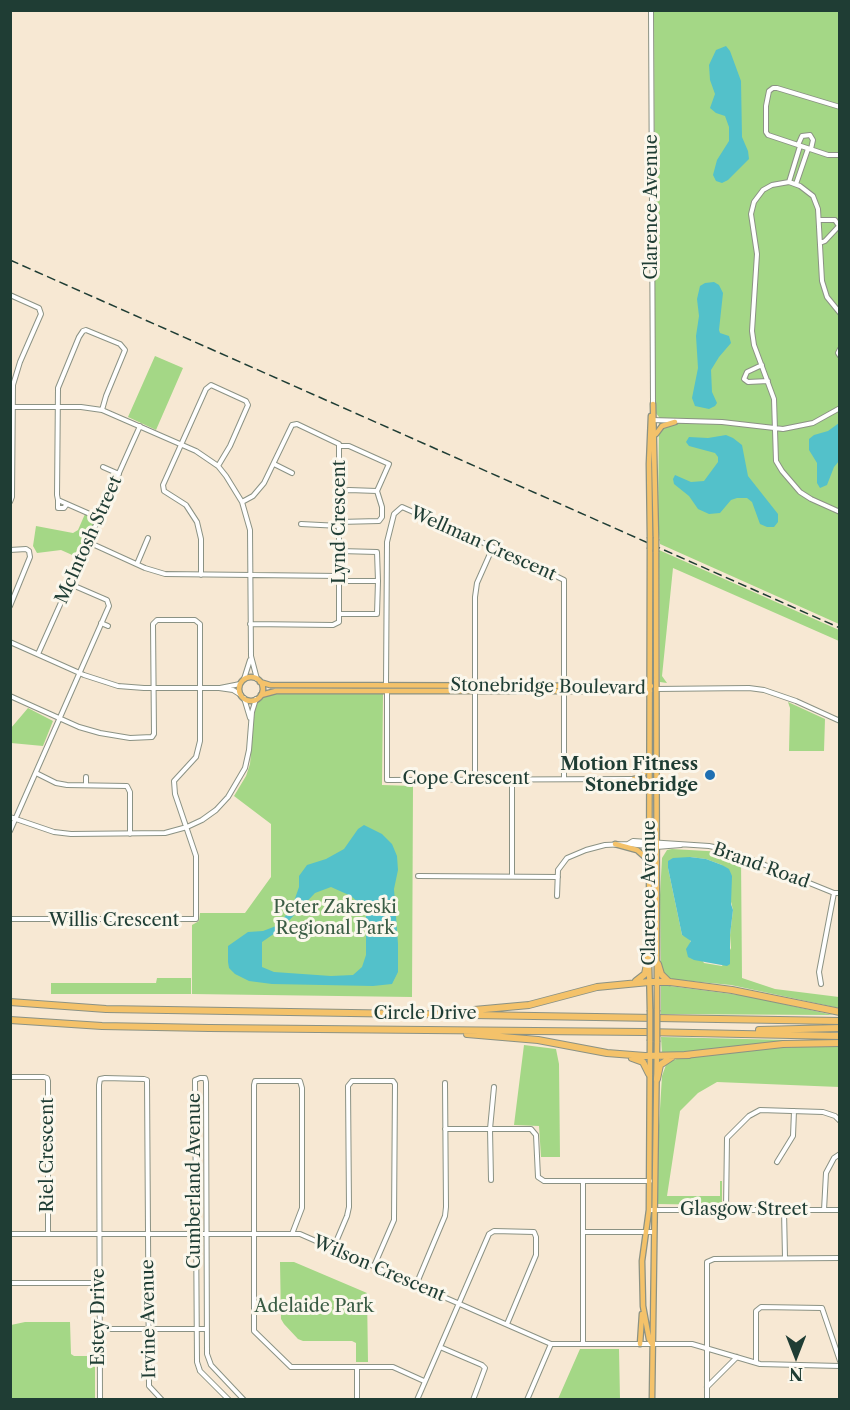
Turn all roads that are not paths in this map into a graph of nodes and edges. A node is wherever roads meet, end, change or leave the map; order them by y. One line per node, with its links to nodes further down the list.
1 (651, 10): 16 (street, Clarence Avenue)
2 (840, 107): 3 (street)
3 (799, 146): 4 (street); 4 (street); 6 (street)
4 (809, 149): 5 (street); 7 (street)
5 (840, 155)
6 (789, 182): 7 (street); 14 (street)
7 (796, 184): 8 (street)
8 (819, 219): 9 (street); 9 (street)
9 (820, 243): 11 (street)
10 (10, 295): 17 (street)
11 (840, 313)
12 (840, 349): 13 (street)
13 (840, 356)
14 (762, 365): 15 (street); 15 (street)
15 (768, 381): 24 (street)
16 (653, 404): 21 (main road, Clarence Avenue)
17 (11, 407): 18 (street); 35 (street)
18 (57, 407): 20 (street); 20 (street); 38 (street)
19 (840, 408): 24 (street)
20 (102, 410): 23 (street)
21 (652, 422): 22 (street); 25 (main road, Clarence Avenue); 42 (main road, Clarence Avenue)
22 (678, 422): 24 (street); 25 (main road)
23 (140, 426): 26 (street); 31 (street, McIntosh Street)
24 (775, 429): 37 (street)
25 (654, 436): 42 (main road, Clarence Avenue)
26 (181, 445): 29 (street); 29 (street); 48 (street)
27 (340, 446): 28 (street, Lynd Crescent); 33 (street); 34 (street, Lynd Crescent)
28 (274, 464): 32 (street); 36 (street, Lynd Crescent)
29 (218, 466): 36 (street)
30 (103, 467): 31 (street)
31 (119, 474): 38 (street, McIntosh Street)
32 (291, 474)
33 (377, 491): 34 (street); 40 (street)
34 (340, 492): 40 (street, Lynd Crescent)
35 (10, 502)
36 (242, 502): 49 (street)
37 (840, 512)
38 (99, 518): 43 (street, McIntosh Street)
39 (301, 524): 40 (street)
40 (339, 524): 46 (street, Lynd Crescent)
41 (148, 538): 47 (street)
42 (653, 538): 71 (main road, Clarence Avenue, bridge); 72 (main road, Clarence Avenue, bridge)
43 (88, 542): 47 (street); 52 (street, McIntosh Street)
44 (493, 547): 65 (street, Wellman Crescent); 69 (street); 70 (street, Wellman Crescent)
45 (10, 550): 53 (street)
46 (340, 551): 50 (street, Lynd Crescent); 51 (street)
47 (137, 564): 48 (street)
48 (201, 575): 49 (street)
49 (250, 576): 50 (street); 56 (street)
50 (340, 578): 51 (street); 54 (street, Lynd Crescent)
51 (378, 580): 54 (street)
52 (70, 584): 55 (street); 59 (street, McIntosh Street)
53 (10, 606)
54 (340, 614): 56 (street)
55 (101, 623): 57 (street); 61 (street)
56 (250, 624): 60 (street)
57 (108, 626)
58 (10, 642): 59 (street)
59 (38, 654): 61 (street)
60 (251, 656): 62 (street); 63 (street)
61 (80, 673): 66 (street); 77 (street)
62 (244, 679): 63 (main road); 64 (main road)
63 (259, 680): 65 (main road, Stonebridge Boulevard); 76 (main road)
64 (240, 684): 68 (street); 75 (main road)
65 (386, 685): 69 (main road, Stonebridge Boulevard)
66 (154, 688): 67 (street); 67 (street); 77 (street)
67 (201, 688): 68 (street); 90 (street)
68 (219, 688): 75 (street)
69 (475, 688): 70 (main road, Stonebridge Boulevard); 73 (main road, Stonebridge Boulevard); 83 (street)
70 (564, 688): 71 (main road, Stonebridge Boulevard); 85 (street)
71 (650, 688): 72 (main road, Stonebridge Boulevard); 80 (main road, Clarence Avenue)
72 (656, 689): 78 (street); 94 (main road, Clarence Avenue)
73 (387, 692): 76 (main road, Stonebridge Boulevard); 83 (street, Cope Crescent)
74 (10, 696): 77 (street)
75 (242, 696): 76 (main road); 79 (street)
76 (259, 697): 79 (street)
77 (59, 718): 81 (street)
78 (840, 721)
79 (250, 722): 90 (street)
80 (650, 762): 86 (main road); 88 (main road, Clarence Avenue)
81 (35, 773): 87 (street); 89 (street)
82 (86, 777): 87 (street)
83 (475, 779): 84 (street, Cope Crescent)
84 (512, 779): 85 (street, Cope Crescent); 97 (street)
85 (564, 779): 86 (street, Cope Crescent)
86 (634, 779): 88 (main road)
87 (86, 785): 92 (street)
88 (650, 795): 94 (main road, Clarence Avenue)
89 (13, 818): 91 (street); 92 (street)
90 (186, 827): 92 (street); 102 (street, Willis Crescent)
91 (10, 831)
92 (130, 834)
93 (615, 844): 94 (street, Brand Road); 95 (main road); 98 (street, Brand Road)
94 (653, 845): 95 (main road, Clarence Avenue); 99 (street, Brand Road); 104 (main road, Clarence Avenue)
95 (650, 870): 103 (main road, Clarence Avenue)
96 (418, 876): 97 (street)
97 (512, 876): 98 (street)
98 (558, 877): 101 (street)
99 (834, 893): 100 (street, Brand Road); 109 (street)
100 (840, 893)
101 (557, 896)
102 (10, 919)
103 (649, 954): 105 (main road, Clarence Avenue); 108 (highway)
104 (658, 964): 106 (main road, Clarence Avenue); 107 (highway)
105 (649, 982): 106 (highway); 108 (highway); 122 (main road, Clarence Avenue, bridge)
106 (657, 982): 107 (highway); 122 (main road, Clarence Avenue, bridge)
107 (670, 982): 111 (highway)
108 (632, 983): 112 (highway)
109 (821, 984)
110 (10, 1000): 112 (highway, Circle Drive)
111 (840, 1012)
112 (402, 1014): 114 (highway, Circle Drive)
113 (10, 1021): 116 (highway, Circle Drive)
114 (840, 1021)
115 (840, 1028): 117 (highway)
116 (449, 1030): 117 (highway, Circle Drive); 120 (highway)
117 (726, 1033): 118 (highway, Circle Drive)
118 (840, 1036)
119 (840, 1043): 121 (highway)
120 (620, 1054): 122 (highway); 123 (highway)
121 (689, 1055): 122 (highway); 125 (highway)
122 (653, 1056): 123 (main road, Clarence Avenue); 125 (main road, Clarence Avenue)
123 (649, 1074): 136 (main road, Clarence Avenue)
124 (10, 1077): 146 (street, Riel Crescent)
125 (657, 1079): 136 (main road, Clarence Avenue)
126 (446, 1083): 131 (street)
127 (494, 1087): 130 (street)
128 (794, 1111): 129 (street); 133 (street); 138 (street)
129 (840, 1121)
130 (490, 1129): 131 (street); 134 (street); 135 (street)
131 (445, 1130): 159 (street)
132 (840, 1154): 140 (street)
133 (777, 1162)
134 (491, 1180)
135 (583, 1181): 136 (street); 142 (street)
136 (651, 1181): 137 (main road, Clarence Avenue)
137 (652, 1210): 138 (street, Glasgow Street); 143 (main road, Clarence Avenue); 144 (main road, Clarence Avenue)
138 (726, 1210): 139 (street, Glasgow Street)
139 (784, 1210): 140 (street, Glasgow Street); 154 (street)
140 (824, 1210): 141 (street, Glasgow Street)
141 (840, 1210)
142 (583, 1232): 143 (street); 168 (street)
143 (646, 1232): 144 (street); 161 (main road, Clarence Avenue)
144 (653, 1232): 170 (main road, Clarence Avenue)
145 (10, 1234): 146 (street, Wilson Crescent)
146 (48, 1234): 147 (street, Wilson Crescent)
147 (99, 1234): 148 (street, Wilson Crescent); 148 (street, Estey Drive); 158 (street, Estey Drive)
148 (149, 1234): 149 (street, Wilson Crescent); 164 (street, Irvine Avenue)
149 (195, 1234): 150 (street, Wilson Crescent); 150 (street, Cumberland Avenue); 165 (street, Cumberland Avenue)
150 (207, 1234): 151 (street, Wilson Crescent); 166 (street, Cumberland Avenue)
151 (254, 1234): 152 (street, Wilson Crescent); 152 (street); 177 (street)
152 (292, 1234): 153 (street, Wilson Crescent)
153 (333, 1248): 156 (street, Wilson Crescent); 156 (street)
154 (785, 1258): 155 (street); 172 (street)
155 (840, 1258)
156 (374, 1266): 159 (street, Wilson Crescent)
157 (10, 1283): 158 (street)
158 (99, 1283): 163 (street, Estey Drive)
159 (416, 1285): 160 (street, Wilson Crescent)
160 (458, 1303): 162 (street, Wilson Crescent); 162 (street); 171 (street)
161 (643, 1306): 169 (main road); 170 (main road, Clarence Avenue)
162 (507, 1324): 167 (street, Wilson Crescent)
163 (100, 1329): 164 (street); 180 (street, Estey Drive)
164 (149, 1329): 165 (street); 181 (street, Irvine Avenue)
165 (195, 1329): 166 (street); 182 (street, Cumberland Avenue)
166 (207, 1329): 183 (street, Cumberland Avenue)
167 (551, 1344): 168 (street, Wilson Crescent); 187 (street)
168 (583, 1344): 169 (street, Wilson Crescent)
169 (640, 1344): 170 (street, Wilson Crescent)
170 (652, 1344): 172 (street, Wilson Crescent); 188 (main road, Clarence Avenue)
171 (440, 1347): 178 (street); 186 (street)
172 (706, 1347): 173 (street, Wilson Crescent); 179 (street)
173 (737, 1357): 175 (street, Wilson Crescent); 179 (street)
174 (840, 1361): 175 (street)
175 (756, 1363): 176 (street, Wilson Crescent)
176 (840, 1366)
177 (357, 1367): 178 (street); 184 (street)
178 (424, 1381): 185 (street)
179 (707, 1388): 189 (street)
180 (99, 1400)
181 (162, 1400)
182 (229, 1400)
183 (244, 1400)
184 (357, 1400)
185 (417, 1400)
186 (473, 1400)
187 (527, 1400)
188 (652, 1400)
189 (707, 1400)

